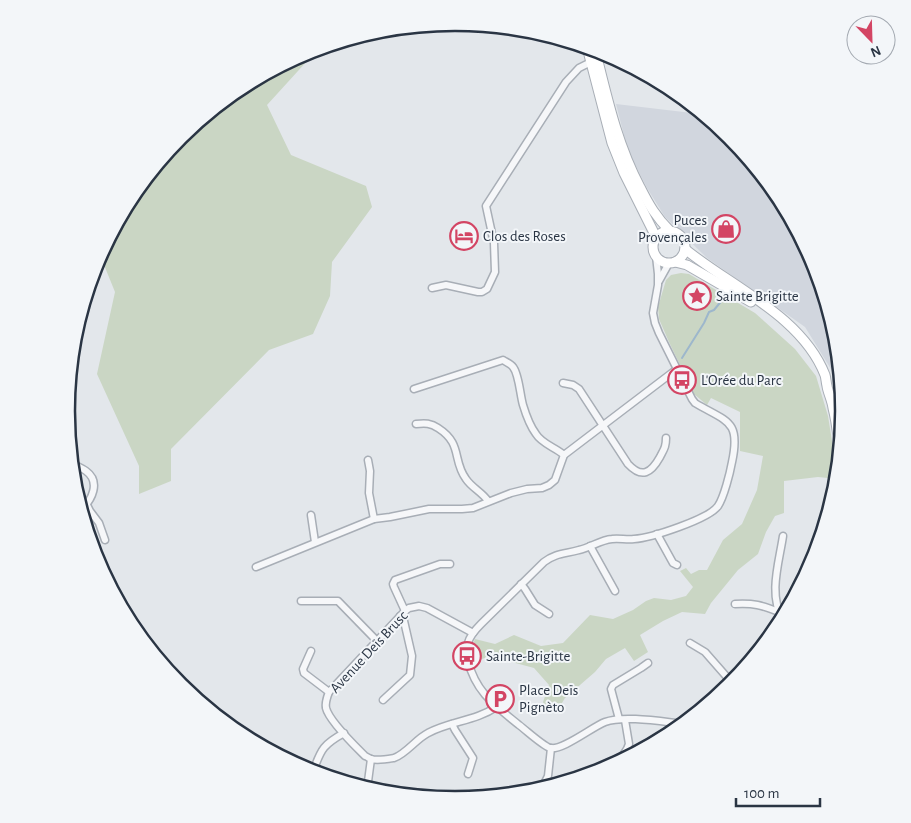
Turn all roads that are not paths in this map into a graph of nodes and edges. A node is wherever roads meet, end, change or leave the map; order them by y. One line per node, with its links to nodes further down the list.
1 (589, 55): 3 (main road)
2 (597, 58): 4 (main road)
3 (591, 62): 5 (main road); 10 (street)
4 (670, 231): 5 (main road); 6 (main road)
5 (656, 237): 7 (main road)
6 (685, 249): 8 (main road); 13 (main road)
7 (656, 256): 8 (main road); 9 (street)
8 (672, 262): 9 (street); 13 (main road)
9 (658, 285): 11 (street)
10 (432, 288)
11 (677, 369): 17 (street); 26 (street)
12 (564, 383): 17 (street)
13 (827, 386): 15 (main road)
14 (414, 389): 19 (street)
15 (836, 423)
16 (416, 424): 22 (street)
17 (602, 425): 18 (street); 19 (street)
18 (666, 438)
19 (564, 455): 22 (street)
20 (368, 460): 25 (street)
21 (80, 467): 23 (street)
22 (488, 501): 25 (street)
23 (87, 505): 28 (street)
24 (312, 515): 29 (street)
25 (374, 519): 29 (street)
26 (657, 534): 30 (street); 32 (street)
27 (783, 536): 38 (street)
28 (105, 540)
29 (315, 542): 33 (street)
30 (590, 546): 34 (street); 35 (street)
31 (450, 564): 39 (street)
32 (677, 565)
33 (256, 567)
34 (521, 584): 40 (street); 41 (street)
35 (615, 591)
36 (301, 601): 42 (street)
37 (734, 604): 38 (street)
38 (779, 612)
39 (403, 614): 41 (street, Avenue Deïs Brusc); 42 (street, Avenue Deïs Brusc); 48 (street)
40 (549, 614)
41 (473, 633): 49 (street)
42 (376, 640): 47 (street, Avenue Deïs Brusc)
43 (690, 643): 46 (street)
44 (311, 651): 47 (street)
45 (648, 663): 50 (street)
46 (727, 677)
47 (329, 692): 53 (street, Avenue Deïs Brusc)
48 (383, 700)
49 (496, 707): 52 (street); 54 (street)
50 (622, 720): 51 (street); 54 (street); 55 (street)
51 (673, 723)
52 (452, 724): 56 (street); 58 (street)
53 (344, 733): 56 (street, Avenue Deïs Brusc); 57 (street)
54 (551, 748): 60 (street)
55 (625, 753)
56 (371, 760): 59 (street)
57 (315, 765)
58 (468, 774)
59 (368, 781)
60 (546, 781)

